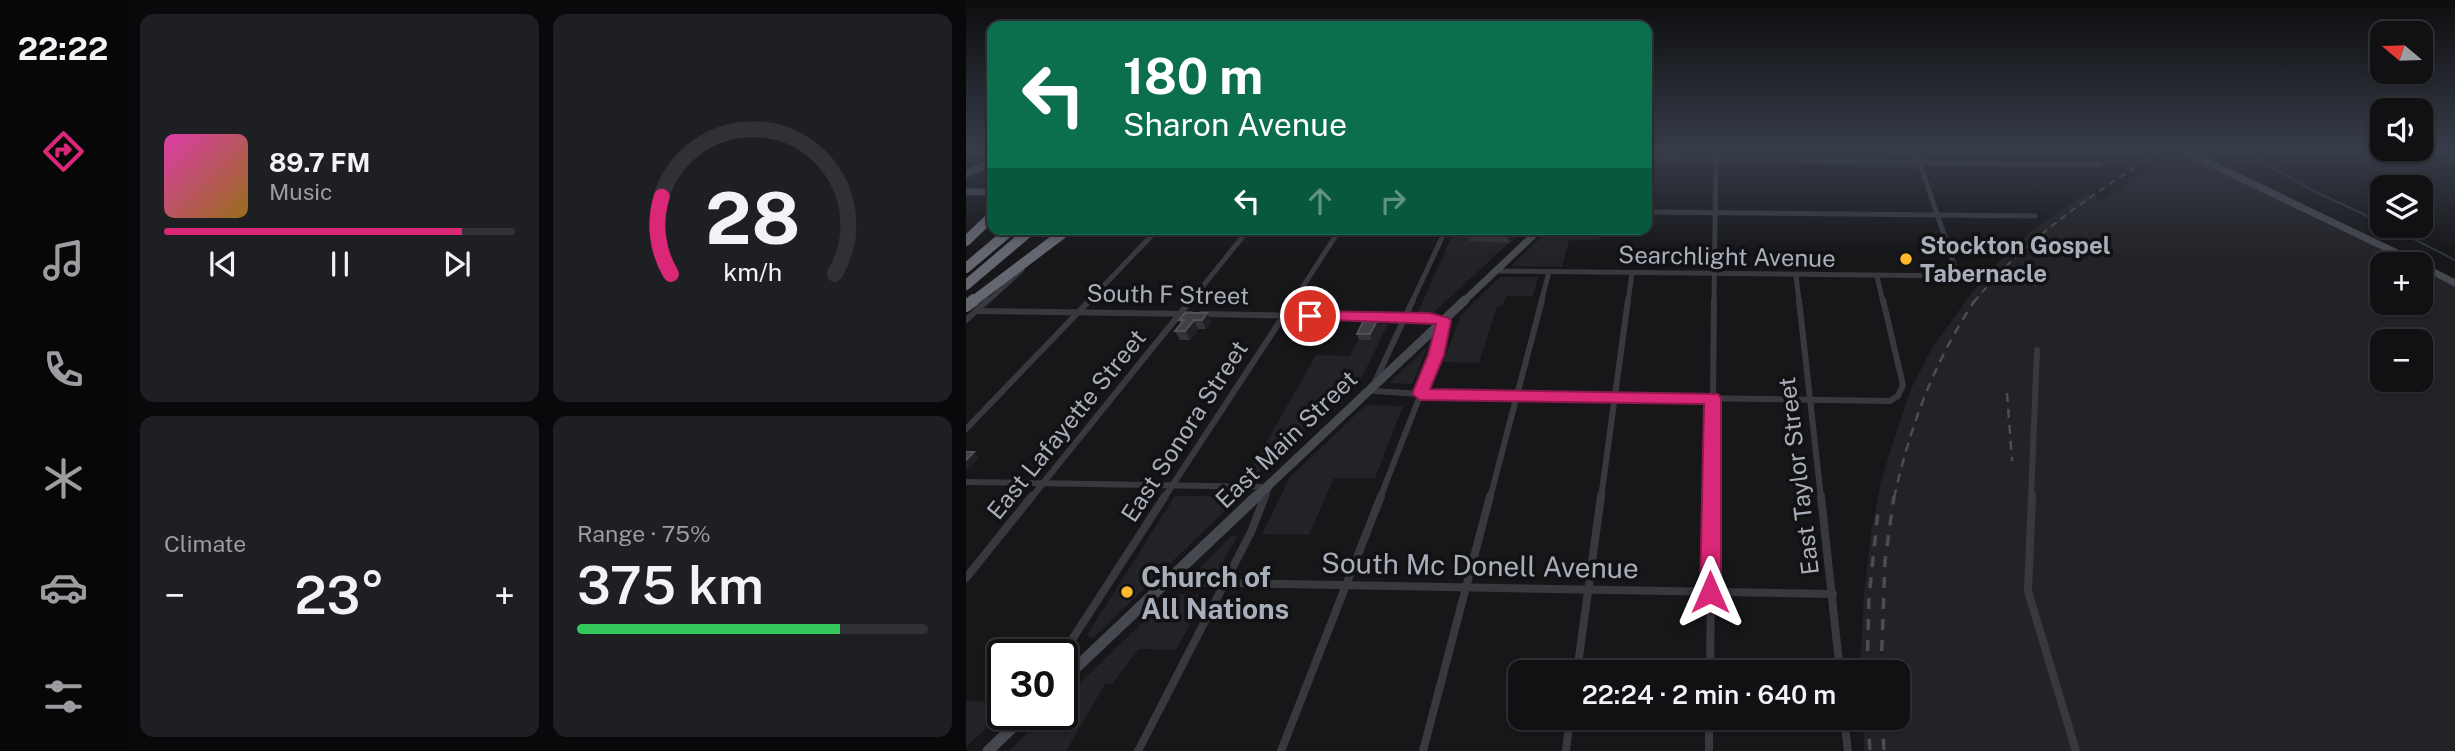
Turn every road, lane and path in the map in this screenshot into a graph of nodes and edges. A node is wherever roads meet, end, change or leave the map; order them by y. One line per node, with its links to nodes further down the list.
1 (1716, 184): 7 (street)
2 (1927, 184): 8 (street)
3 (2253, 184): 20 (main road)
4 (966, 192): 5 (main road)
5 (987, 192)
6 (1652, 212): 7 (street)
7 (1715, 212): 8 (street); 26 (street)
8 (1938, 216): 9 (street); 28 (street, Searchlight Avenue)
9 (2035, 216)
10 (987, 221): 19 (highway)
11 (1005, 235): 21 (highway)
12 (1025, 235): 30 (highway)
13 (1059, 235): 31 (highway)
14 (1152, 235): 32 (street)
15 (1244, 235): 33 (street, East Lafayette Street)
16 (1336, 235): 34 (street, East Sonora Street)
17 (1443, 235): 35 (street)
18 (1534, 235): 22 (main road, East Main Street)
19 (966, 239)
20 (2395, 252)
21 (966, 268)
22 (1496, 271): 23 (street, Searchlight Avenue); 37 (main road, East Main Street)
23 (1549, 272): 25 (street, Searchlight Avenue); 41 (street)
24 (2433, 272): 29 (main road)
25 (1632, 273): 26 (street, Searchlight Avenue); 42 (street)
26 (1713, 274): 27 (street, Searchlight Avenue); 43 (street)
27 (1796, 275): 28 (street, Searchlight Avenue); 44 (street, East Taylor Street)
28 (1877, 276): 44 (street)
29 (2455, 283)
30 (966, 285)
31 (971, 309): 32 (street, South F Street); 36 (street)
32 (1078, 312): 33 (street, South F Street); 45 (street)
33 (1181, 314): 34 (street, South F Street); 47 (street, East Lafayette Street)
34 (1284, 315): 35 (street, South F Street); 48 (street, East Sonora Street)
35 (1405, 317): 37 (street, South F Street); 39 (street)
36 (966, 320)
37 (1444, 321): 39 (main road, East Main Street); 40 (street)
38 (2037, 350): 74 (street)
39 (1371, 388): 40 (street); 49 (main road, East Main Street)
40 (1420, 394): 41 (street); 53 (street)
41 (1517, 396): 42 (street); 54 (street)
42 (1615, 397): 43 (street); 55 (street)
43 (1712, 398): 44 (street); 56 (street)
44 (1810, 400): 57 (street, East Taylor Street)
45 (966, 429)
46 (966, 482): 47 (street)
47 (1044, 483): 48 (street); 50 (street, East Lafayette Street)
48 (1172, 485): 49 (street); 58 (street, East Sonora Street)
49 (1269, 487): 51 (main road, East Main Street); 52 (street)
50 (966, 579)
51 (1167, 582): 52 (street, South Mc Donell Avenue); 62 (main road, East Main Street)
52 (1225, 583): 53 (street, South Mc Donell Avenue); 68 (street)
53 (1346, 586): 54 (street, South Mc Donell Avenue); 69 (street)
54 (1467, 588): 55 (street, South Mc Donell Avenue); 70 (street)
55 (1588, 590): 56 (street, South Mc Donell Avenue); 59 (street)
56 (1710, 592): 57 (street, South Mc Donell Avenue); 60 (street)
57 (1833, 594): 61 (street, East Taylor Street)
58 (1072, 639)
59 (1579, 660)
60 (1710, 660)
61 (1838, 660)
62 (1078, 666)
63 (1010, 730): 67 (main road)
64 (1569, 730): 71 (street)
65 (1709, 730): 72 (street)
66 (1845, 730): 73 (street)
67 (988, 751)
68 (1138, 751)
69 (1281, 751)
70 (1423, 751)
71 (1566, 751)
72 (1709, 751)
73 (1848, 751)
74 (2076, 751)

